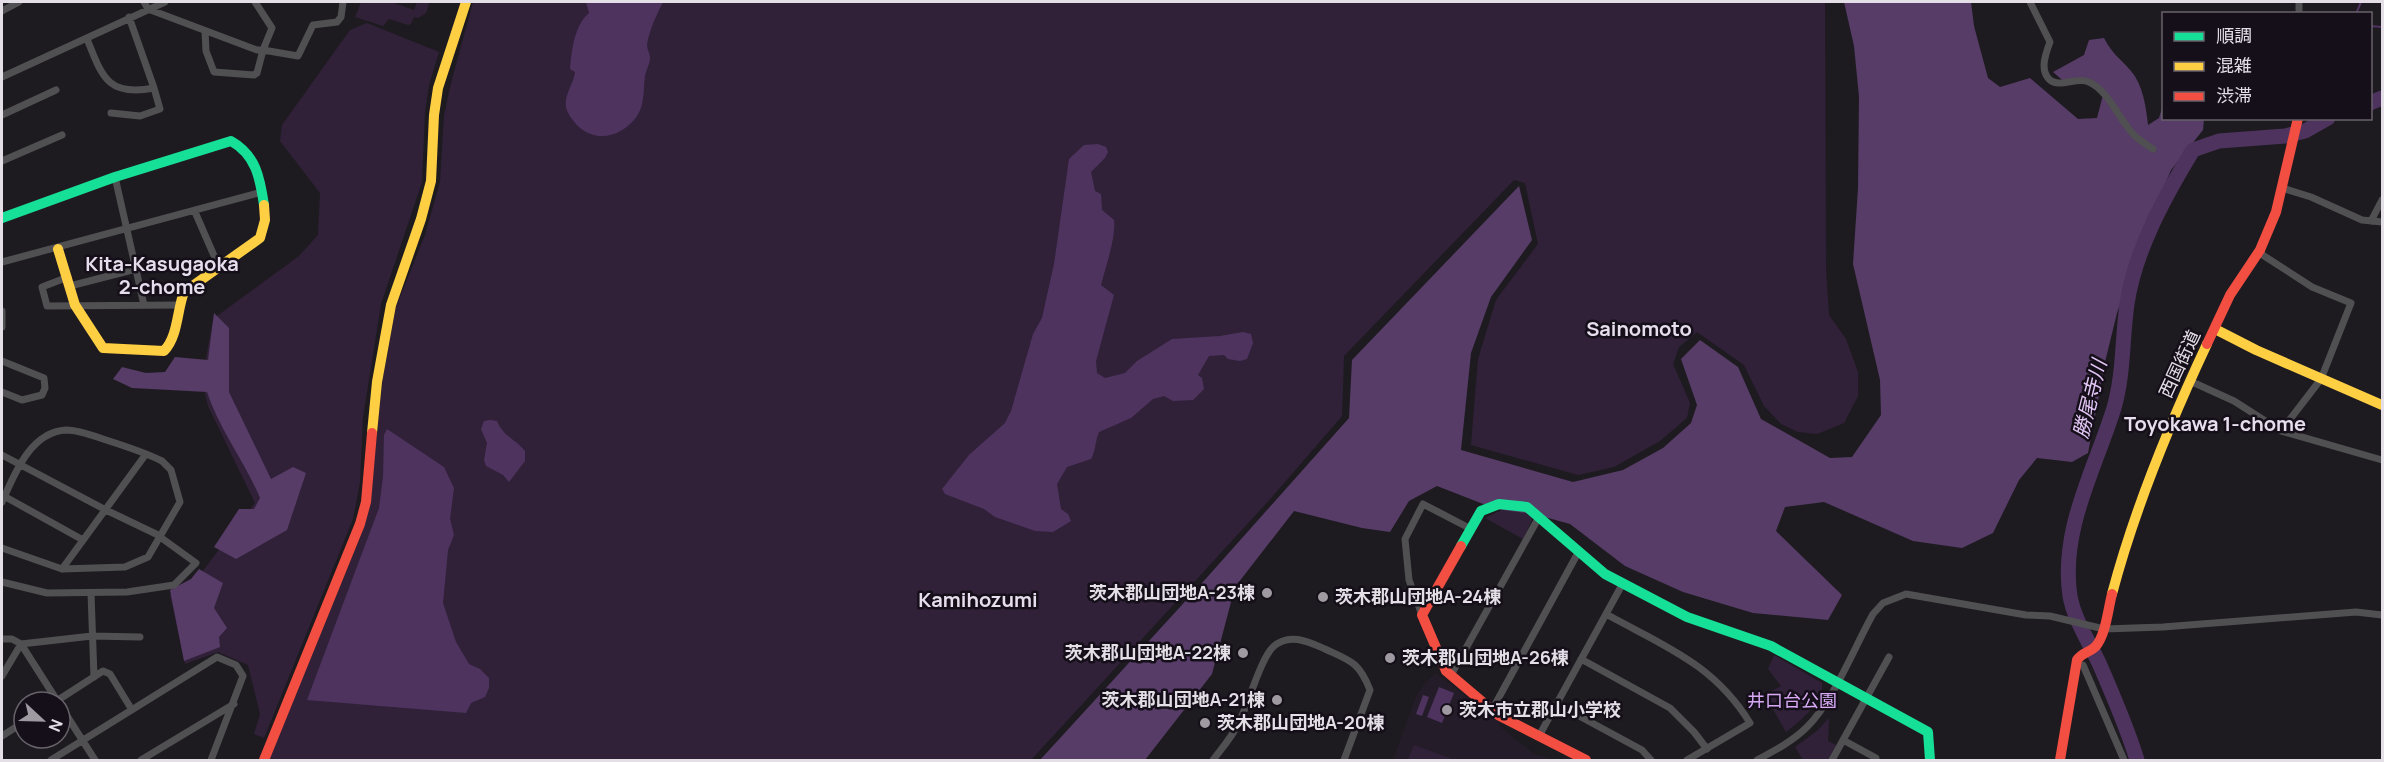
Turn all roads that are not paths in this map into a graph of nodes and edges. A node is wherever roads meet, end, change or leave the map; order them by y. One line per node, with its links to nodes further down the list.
1 (19, 2): 9 (street)
2 (144, 2): 8 (street)
3 (165, 2): 8 (street)
4 (255, 2): 13 (street)
5 (343, 2): 13 (street)
6 (466, 2): 97 (street)
7 (2030, 2): 21 (street)
8 (148, 9): 10 (street); 11 (street)
9 (2, 12)
10 (129, 17): 12 (street); 15 (street)
11 (205, 31): 13 (street); 13 (street)
12 (87, 39): 14 (street); 15 (street)
13 (263, 50)
14 (2, 78)
15 (154, 88): 17 (street)
16 (56, 90): 18 (street)
17 (111, 113)
18 (2, 115)
19 (2298, 120): 24 (street, 西国街道)
20 (62, 135): 22 (street)
21 (2153, 149)
22 (2, 161)
23 (115, 177): 25 (street); 28 (street); 31 (street)
24 (2282, 188): 29 (street); 33 (street, 西国街道)
25 (262, 192): 27 (street); 35 (street)
26 (2382, 200): 29 (street)
27 (195, 212): 31 (street); 35 (street)
28 (2, 218)
29 (2371, 221): 30 (street)
30 (2382, 222)
31 (127, 229): 32 (street); 36 (street)
32 (58, 249): 34 (street); 37 (street)
33 (2258, 252): 43 (street, 西国街道); 45 (street)
34 (2, 262)
35 (219, 267): 40 (street)
36 (136, 269): 37 (street); 38 (street)
37 (69, 282): 39 (street); 39 (street)
38 (144, 304): 39 (street); 40 (street)
39 (75, 305): 40 (street)
40 (179, 305)
41 (2, 311): 42 (street)
42 (2, 327)
43 (2215, 329): 45 (street); 46 (street, 西国街道)
44 (2, 361): 47 (street)
45 (2321, 379): 48 (street); 49 (street)
46 (2190, 381): 49 (street); 69 (street, 西国街道)
47 (2, 392)
48 (2382, 405)
49 (2281, 430): 52 (street)
50 (146, 454): 53 (street); 55 (street); 58 (street)
51 (2, 455): 53 (street)
52 (2382, 460)
53 (20, 465): 54 (street); 55 (street)
54 (2, 498): 59 (street)
55 (106, 510): 58 (street); 59 (street)
56 (1539, 517): 57 (street); 61 (street); 77 (street)
57 (1471, 529): 67 (street); 67 (street)
58 (160, 537): 62 (street); 65 (street)
59 (83, 540): 62 (street)
60 (2, 548): 62 (street)
61 (1579, 551): 64 (street); 87 (street)
62 (62, 569)
63 (2, 582): 65 (street)
64 (1623, 583): 66 (street); 80 (street)
65 (91, 593): 70 (street)
66 (1605, 614): 75 (street); 92 (street)
67 (1422, 615): 77 (street)
68 (2382, 615): 69 (street)
69 (2100, 632): 76 (street); 80 (street)
70 (92, 636): 71 (street); 73 (street); 79 (street)
71 (140, 637)
72 (2, 639): 73 (street)
73 (21, 644): 78 (street); 81 (street)
74 (1889, 657): 83 (street)
75 (1581, 658): 85 (street); 92 (street)
76 (2078, 660): 107 (street); 108 (street)
77 (1451, 675): 87 (street)
78 (2, 676)
79 (94, 677): 82 (street); 86 (street)
80 (1837, 681): 83 (street); 103 (street)
81 (50, 690)
82 (72, 692)
83 (1866, 698): 90 (street); 106 (street)
84 (234, 704): 86 (street); 95 (street); 96 (street)
85 (1557, 704): 89 (street); 101 (street)
86 (132, 710): 91 (street)
87 (1492, 710): 89 (street)
88 (72, 725): 91 (street)
89 (1539, 736): 100 (street)
90 (1843, 740): 104 (street); 105 (street)
91 (82, 741): 93 (street); 94 (street)
92 (1707, 749): 102 (street)
93 (51, 760)
94 (95, 760)
95 (141, 760)
96 (210, 760)
97 (264, 760)
98 (1213, 760): 99 (street)
99 (1344, 760)
100 (1586, 760)
101 (1652, 760)
102 (1687, 760)
103 (1757, 760)
104 (1832, 760)
105 (1876, 760)
106 (1930, 760)
107 (2060, 760)
108 (2124, 760)

